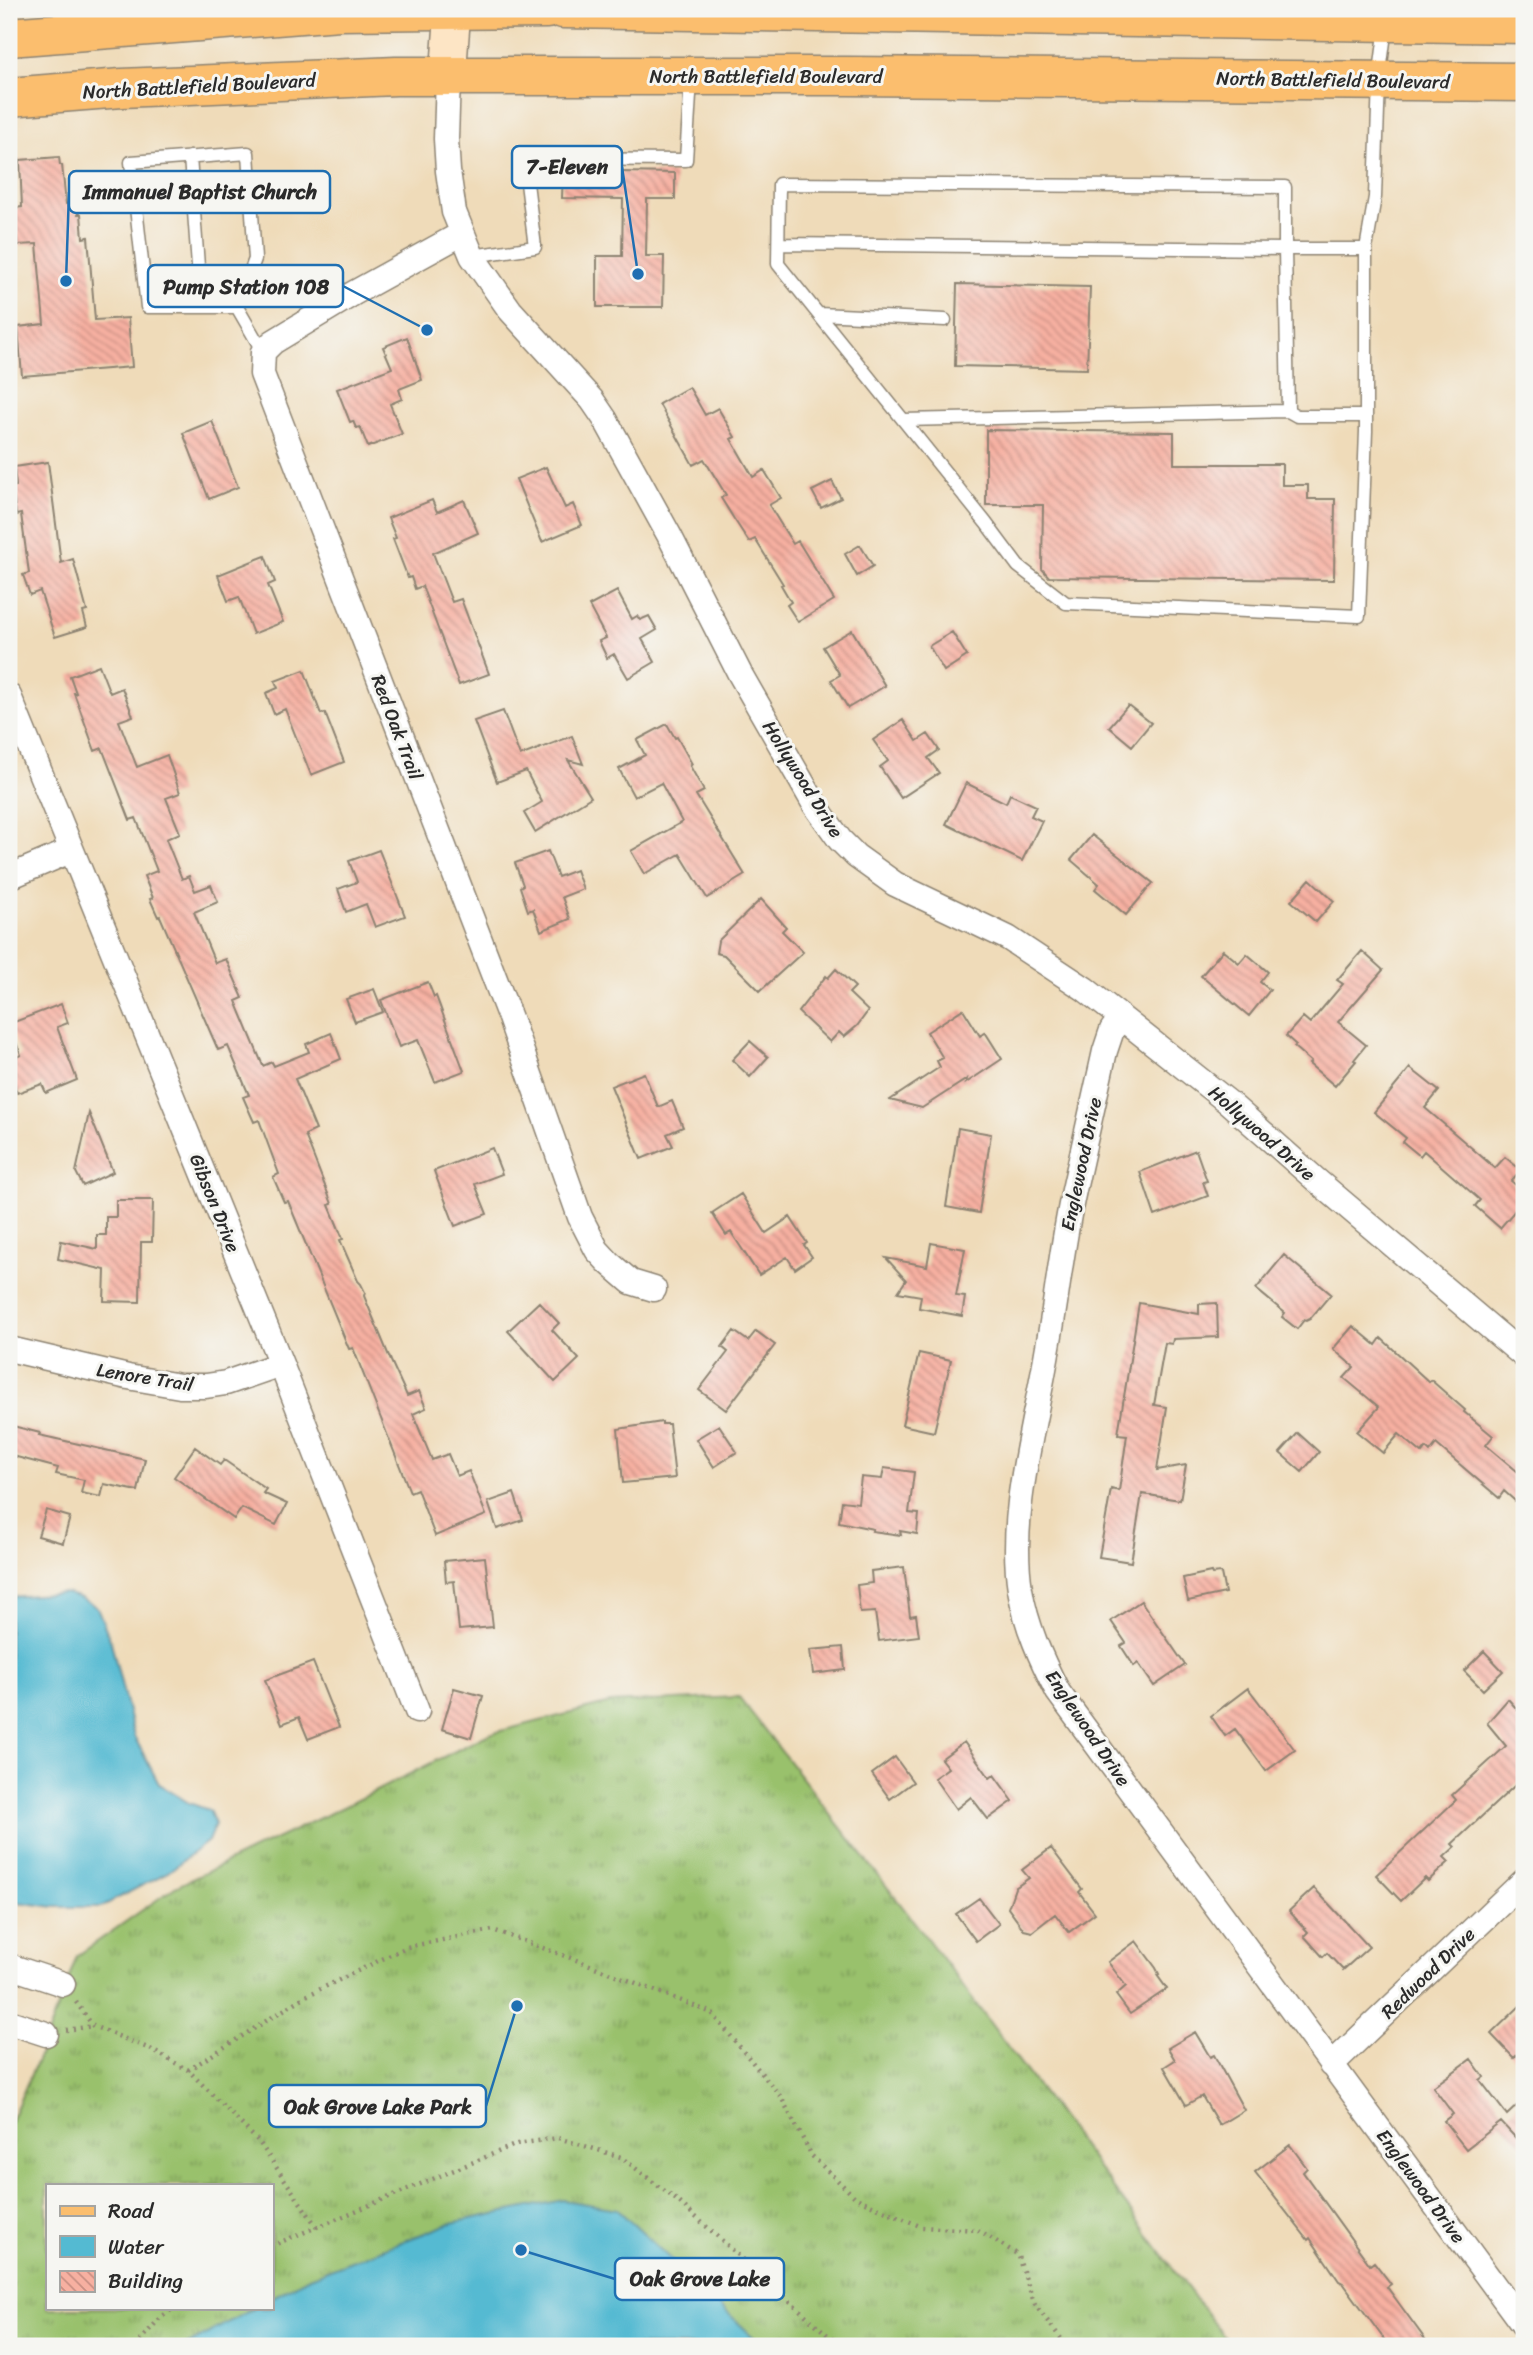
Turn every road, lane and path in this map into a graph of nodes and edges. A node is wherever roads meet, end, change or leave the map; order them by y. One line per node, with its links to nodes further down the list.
1 (453, 9): 2 (main road); 5 (main road); 9 (street)
2 (547, 9)
3 (563, 9): 4 (main road)
4 (569, 9): 6 (main road)
5 (340, 10): 8 (main road)
6 (1388, 15): 7 (main road); 11 (lane)
7 (1524, 24)
8 (9, 37)
9 (447, 76): 10 (main road, North Battlefield Boulevard); 13 (main road, North Battlefield Boulevard); 16 (street, Hollywood Drive)
10 (692, 76): 11 (main road, North Battlefield Boulevard); 16 (lane)
11 (1378, 80): 12 (main road, North Battlefield Boulevard); 17 (lane)
12 (1524, 82)
13 (9, 97)
14 (190, 157): 19 (lane); 19 (lane); 20 (lane)
15 (779, 244): 18 (lane); 18 (lane); 21 (lane)
16 (466, 245): 23 (street); 30 (street, Hollywood Drive)
17 (1366, 248): 18 (lane); 25 (lane)
18 (1285, 249): 24 (lane)
19 (201, 307): 20 (lane)
20 (237, 307): 23 (lane)
21 (819, 314): 22 (lane); 26 (lane)
22 (945, 320)
23 (263, 352): 31 (street, Red Oak Trail)
24 (1288, 411): 25 (lane); 26 (lane)
25 (1366, 416): 26 (lane)
26 (905, 420)
27 (9, 696): 28 (street, Gibson Drive)
28 (71, 851): 29 (street); 34 (street, Gibson Drive)
29 (9, 877)
30 (1121, 1018): 33 (street, Hollywood Drive); 42 (street, Englewood Drive)
31 (654, 1289)
32 (9, 1349): 34 (street, Lenore Trail)
33 (1524, 1356)
34 (281, 1364): 35 (street, Gibson Drive)
35 (417, 1711)
36 (1524, 1881): 42 (street, Redwood Drive)
37 (9, 1966): 38 (street)
38 (63, 1984)
39 (9, 2022): 41 (street)
40 (93, 2026): 43 (path)
41 (46, 2034)
42 (1332, 2065): 47 (street, Englewood Drive)
43 (188, 2070): 44 (path); 50 (path)
44 (317, 2227): 45 (path); 49 (path)
45 (273, 2245)
46 (171, 2310): 48 (path)
47 (1524, 2326)
48 (135, 2346)
49 (841, 2346)
50 (1067, 2346)

